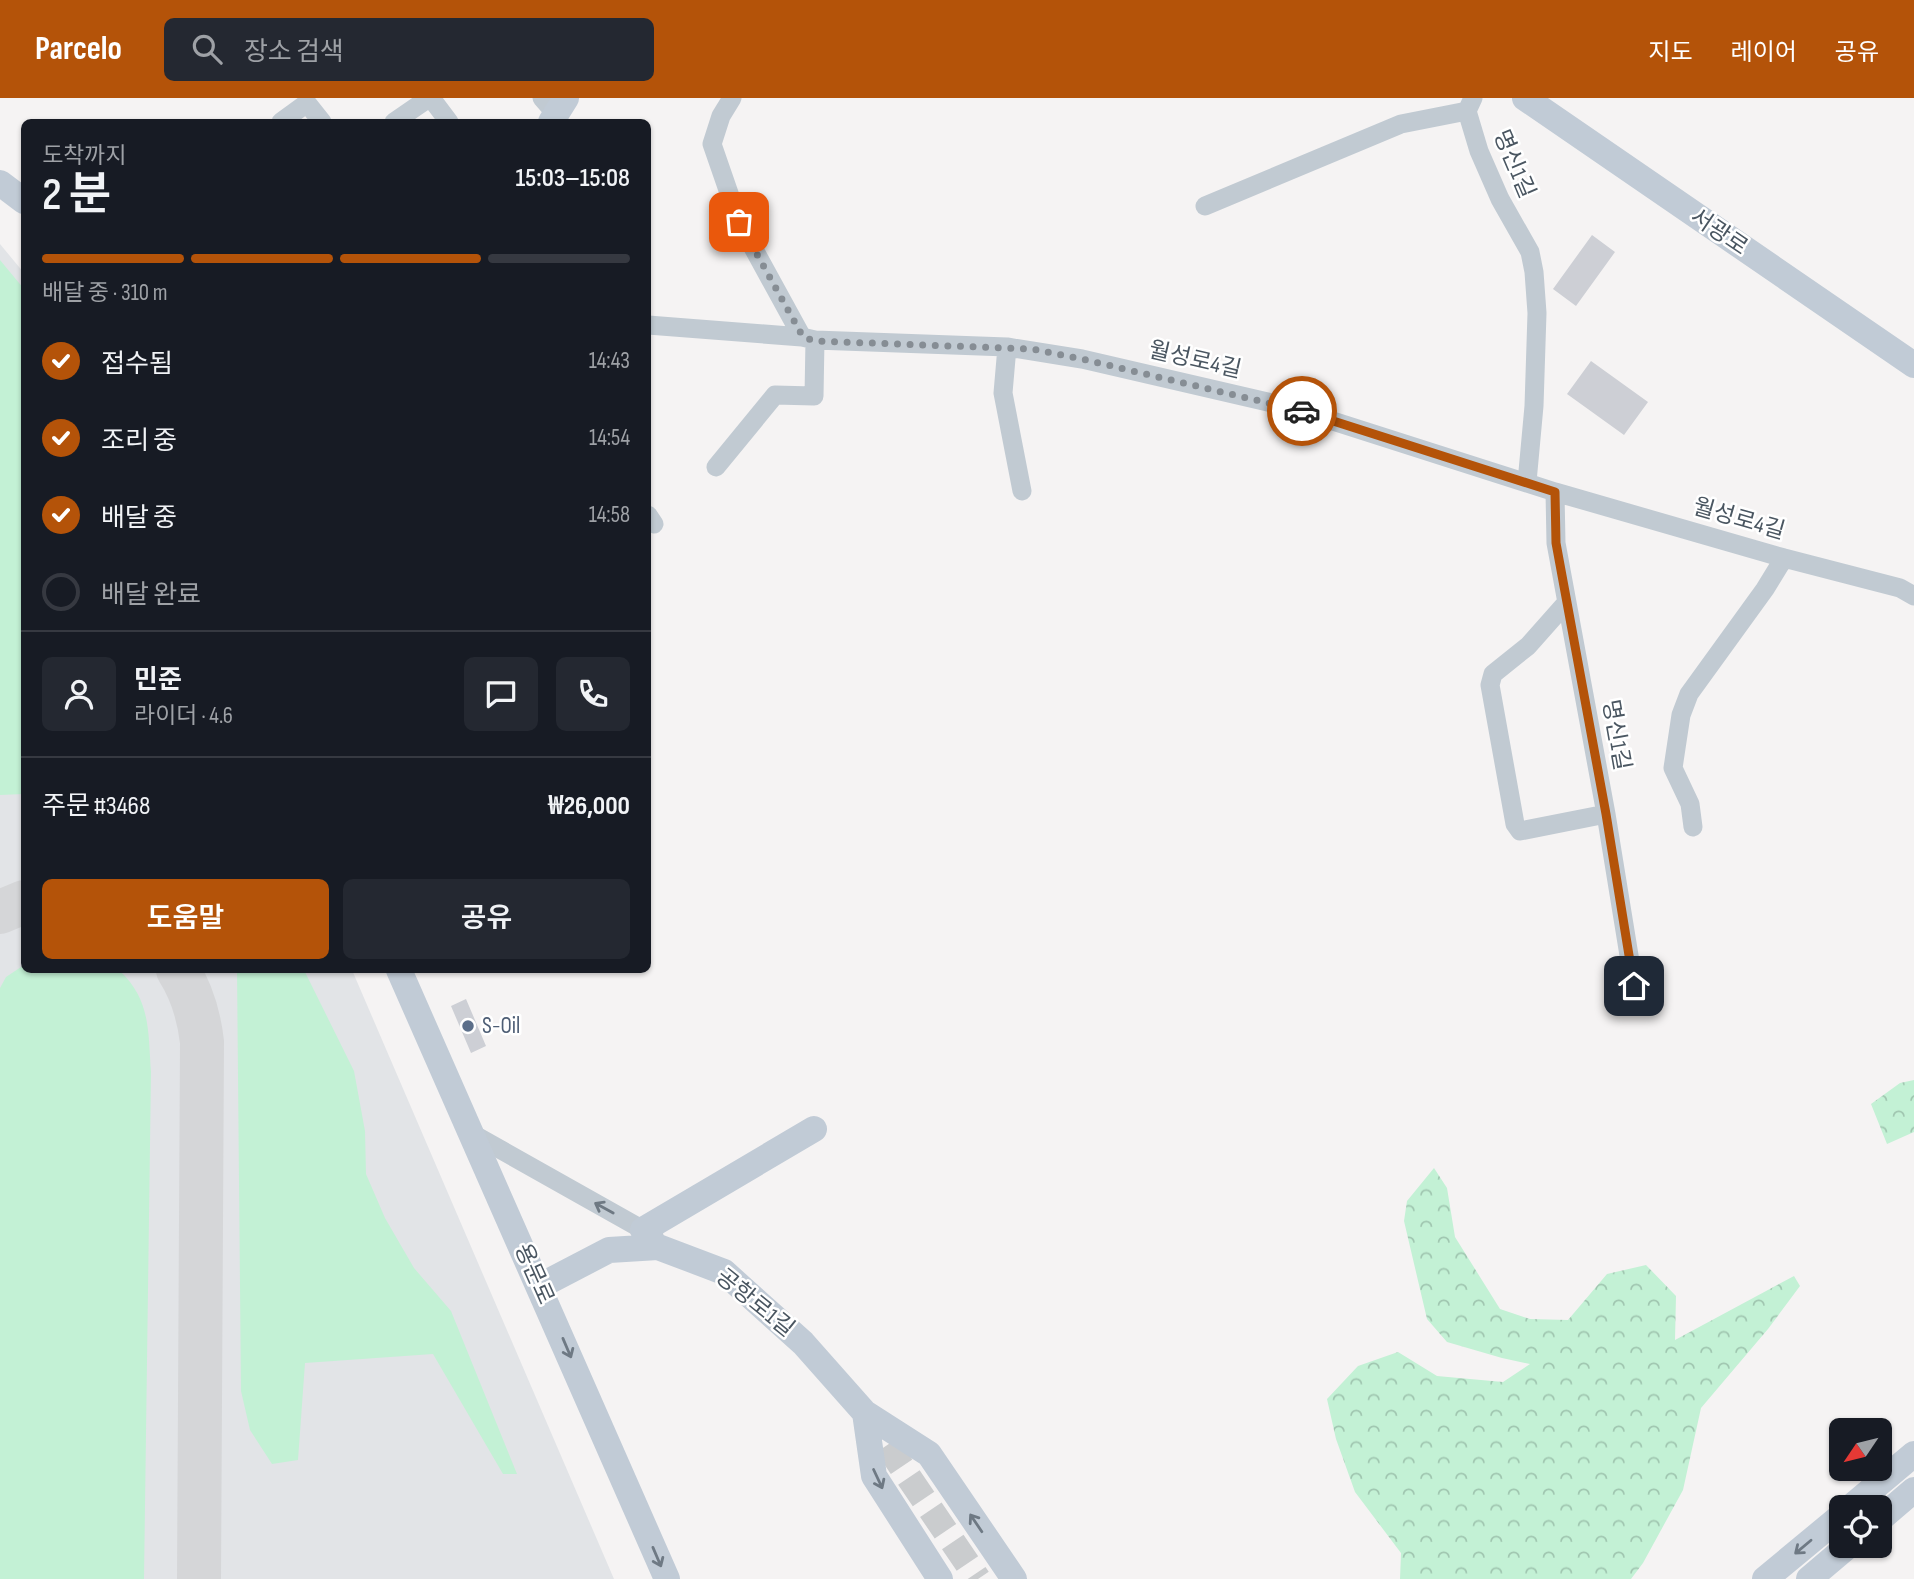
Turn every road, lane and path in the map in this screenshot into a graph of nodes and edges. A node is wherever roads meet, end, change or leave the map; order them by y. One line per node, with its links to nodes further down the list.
1 (430, 98): 7 (street); 8 (street)
2 (732, 98): 13 (street)
3 (1525, 98): 15 (street, 서광로)
4 (1470, 105): 11 (street); 17 (street, 명신1길)
5 (285, 119): 6 (street)
6 (320, 119)
7 (398, 119)
8 (447, 119)
9 (0, 183): 10 (street)
10 (21, 199)
11 (1205, 206)
12 (651, 325): 13 (street, 월성로4길)
13 (809, 339): 14 (street, 월성로4길); 16 (street)
14 (1007, 347): 17 (street, 월성로4길); 18 (street)
15 (1914, 365)
16 (716, 467)
17 (1527, 482): 19 (street, 월성로4길)
18 (1022, 491)
19 (1555, 492): 20 (street, 월성로4길); 22 (street, 명신1길)
20 (1784, 558): 21 (street, 월성로4길); 24 (street)
21 (1914, 596)
22 (1567, 602): 23 (street, 명신1길); 23 (street)
23 (1606, 814): 26 (street, 명신1길)
24 (1693, 827)
25 (400, 973): 28 (street, 용문로)
26 (1634, 986)
27 (814, 1129): 29 (street)
28 (471, 1133): 29 (street, one-way to 28); 31 (street, 용문로)
29 (643, 1230): 30 (street)
30 (706, 1266): 31 (street, 공항로1길); 32 (street, 공항로1길)
31 (540, 1286): 39 (street, 용문로, one-way to 39)
32 (865, 1413): 40 (street, one-way to 40); 41 (street, 공항로1길, one-way to 32)
33 (1914, 1454): 35 (street)
34 (1914, 1490): 36 (street)
35 (1866, 1495)
36 (1892, 1509)
37 (1829, 1526): 42 (street, one-way to 42)
38 (1834, 1558): 43 (street)
39 (667, 1579)
40 (940, 1579)
41 (1014, 1579)
42 (1765, 1579)
43 (1809, 1579)

